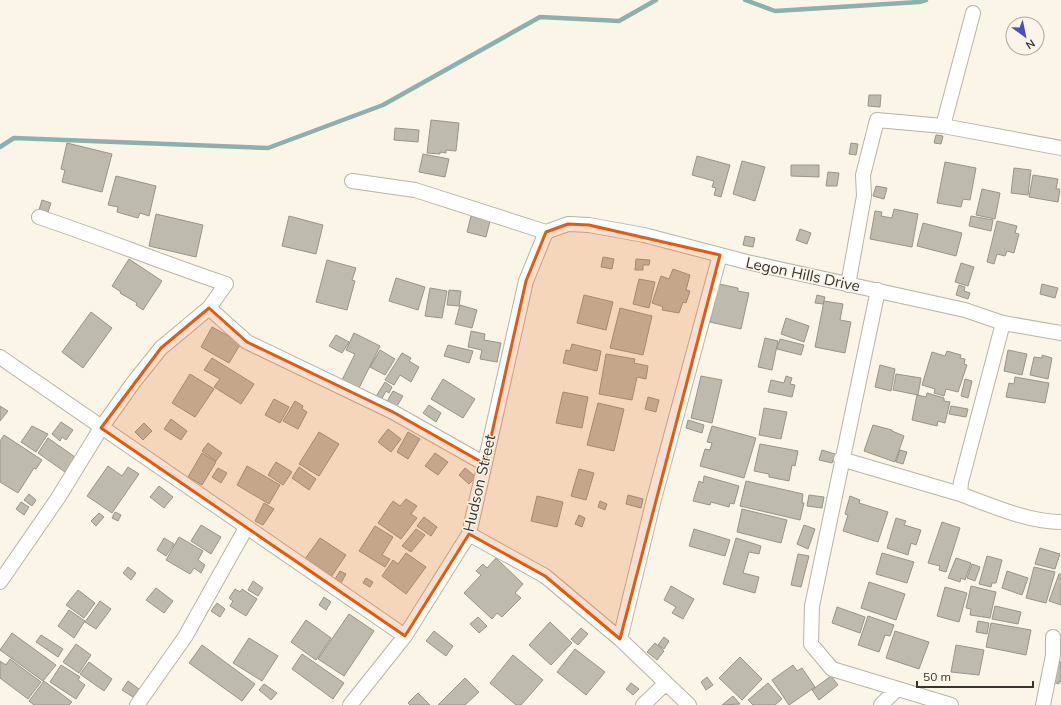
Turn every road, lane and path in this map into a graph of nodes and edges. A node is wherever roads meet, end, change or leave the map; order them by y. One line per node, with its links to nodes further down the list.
1 (972, 13): 2 (street)
2 (943, 126): 3 (street); 8 (street)
3 (1061, 148)
4 (352, 181): 6 (street)
5 (39, 217): 10 (street)
6 (546, 232): 7 (street, Legon Hills Drive); 16 (street, Hudson Street)
7 (720, 255): 8 (street, Legon Hills Drive); 24 (street)
8 (848, 285): 9 (street, Legon Hills Drive)
9 (878, 290): 11 (street, Legon Hills Drive); 15 (street)
10 (209, 308): 14 (street); 16 (street)
11 (1003, 323): 12 (street, Legon Hills Drive); 17 (street)
12 (1061, 333)
13 (0, 357): 14 (street)
14 (101, 428): 19 (street); 21 (street)
15 (841, 459): 17 (street); 26 (street)
16 (485, 464): 20 (street, Hudson Street)
17 (960, 494): 18 (street)
18 (1061, 522)
19 (246, 528): 22 (street); 27 (street)
20 (469, 534): 22 (street, Hudson Street); 24 (street)
21 (0, 582)
22 (405, 636): 28 (street, Hudson Street)
23 (1053, 637): 33 (street)
24 (620, 638): 25 (street)
25 (666, 682): 29 (street); 30 (street)
26 (897, 689): 31 (street); 32 (street)
27 (137, 705)
28 (350, 705)
29 (643, 705)
30 (689, 705)
31 (881, 705)
32 (951, 705)
33 (1043, 705)

